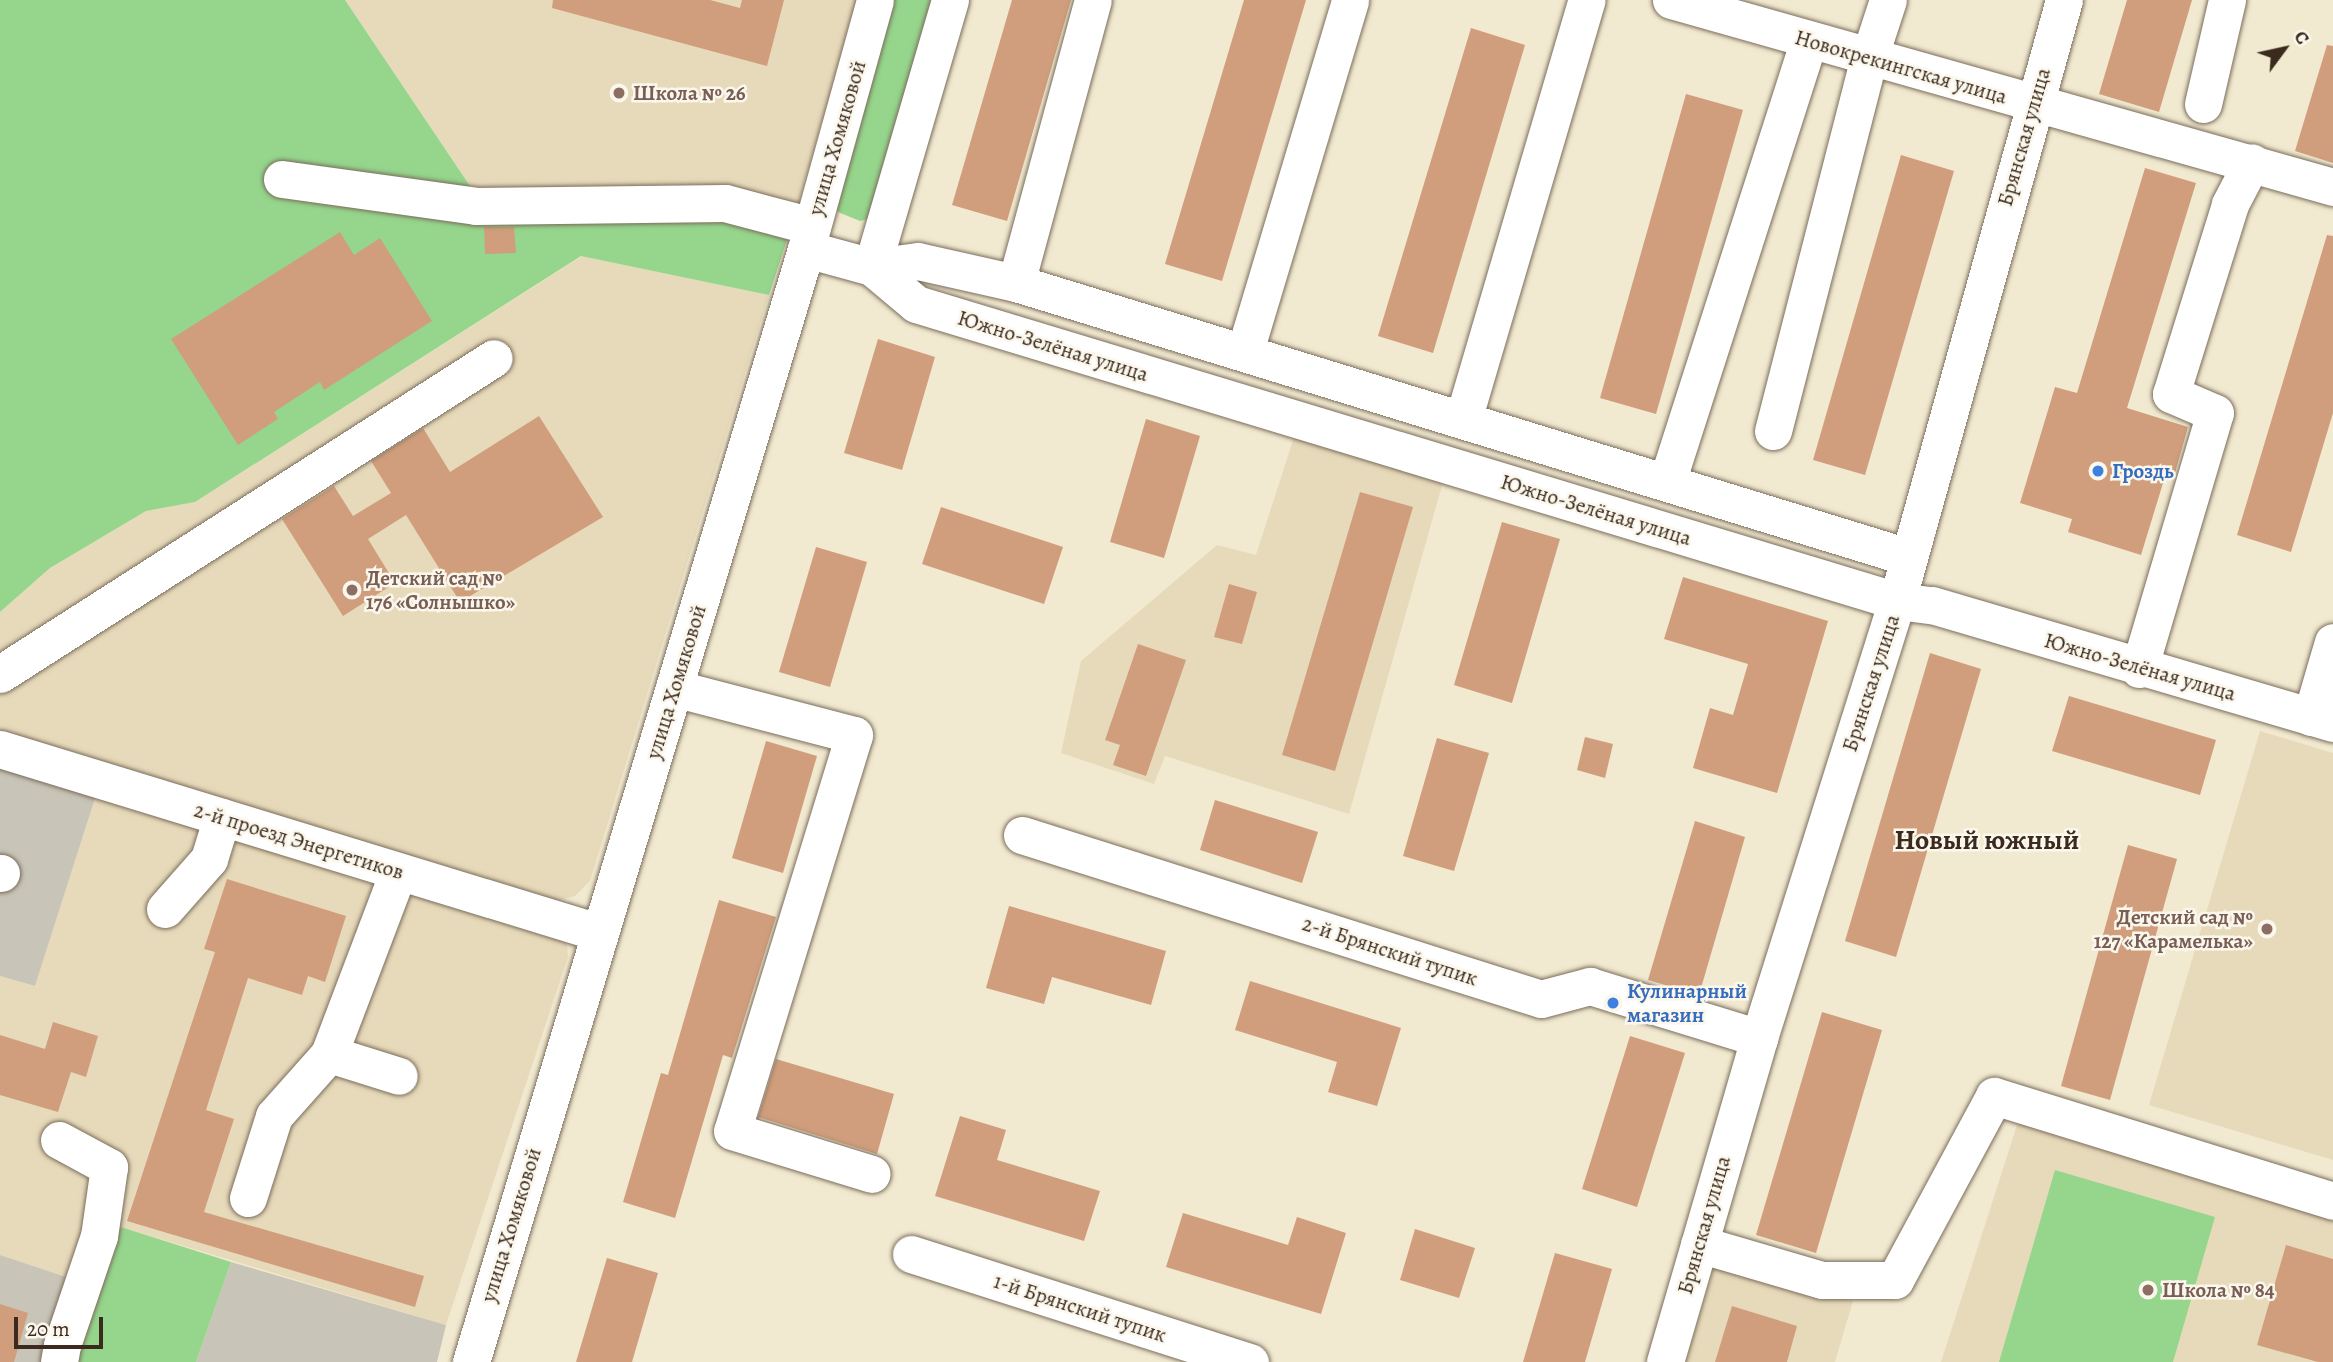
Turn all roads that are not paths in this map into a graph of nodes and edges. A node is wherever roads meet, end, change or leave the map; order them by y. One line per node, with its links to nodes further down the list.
1 (875, 0): 17 (street, улица Хомяковой)
2 (950, 0): 18 (street)
3 (1093, 0): 19 (street)
4 (1350, 0): 20 (street)
5 (1587, 0): 22 (street)
6 (1888, 0): 11 (street)
7 (2064, 0): 12 (street, Брянская улица)
8 (2227, 0): 13 (street)
9 (1684, 2): 10 (street, Новокрекингская улица)
10 (1809, 41): 11 (street, Новокрекингская улица); 24 (street)
11 (1869, 58): 12 (street, Новокрекингская улица); 23 (street)
12 (2033, 104): 14 (street, Новокрекингская улица); 25 (street, Брянская улица)
13 (2203, 104)
14 (2252, 162): 16 (street, Новокрекингская улица); 28 (street)
15 (282, 179): 17 (street, Южно-Зелёная улица)
16 (2333, 187)
17 (809, 238): 18 (street, Южно-Зелёная улица); 30 (street, улица Хомяковой)
18 (872, 267): 19 (street, Южно-Зелёная улица); 26 (street, Южно-Зелёная улица)
19 (1016, 283): 20 (street, Южно-Зелёная улица)
20 (1245, 351): 22 (street, Южно-Зелёная улица)
21 (494, 358): 29 (street)
22 (1463, 420): 24 (street, Южно-Зелёная улица)
23 (1773, 431)
24 (1667, 482): 25 (street, Южно-Зелёная улица)
25 (1908, 557): 26 (street, Брянская улица)
26 (1897, 601): 28 (street, Южно-Зелёная улица); 38 (street, Брянская улица)
27 (2333, 642): 31 (street)
28 (2139, 668): 31 (street, Южно-Зелёная улица)
29 (0, 674)
30 (674, 688): 37 (street, улица Хомяковой); 42 (street)
31 (2322, 720)
32 (0, 749): 33 (street, 2-й проезд Энергетиков)
33 (222, 817): 35 (street, 2-й проезд Энергетиков); 36 (street)
34 (1022, 835): 38 (street, 2-й Брянский тупик)
35 (398, 873): 37 (street, 2-й проезд Энергетиков); 39 (street)
36 (165, 909)
37 (598, 932): 48 (street, улица Хомяковой)
38 (1759, 1038): 45 (street, Брянская улица)
39 (329, 1054): 40 (street); 43 (street)
40 (399, 1076)
41 (59, 1140): 47 (street)
42 (872, 1174)
43 (248, 1198)
44 (2333, 1201): 45 (street)
45 (1699, 1244): 50 (street, Брянская улица)
46 (911, 1254): 49 (street, 1-й Брянский тупик)
47 (59, 1362)
48 (471, 1362)
49 (1250, 1362)
50 (1665, 1362)

